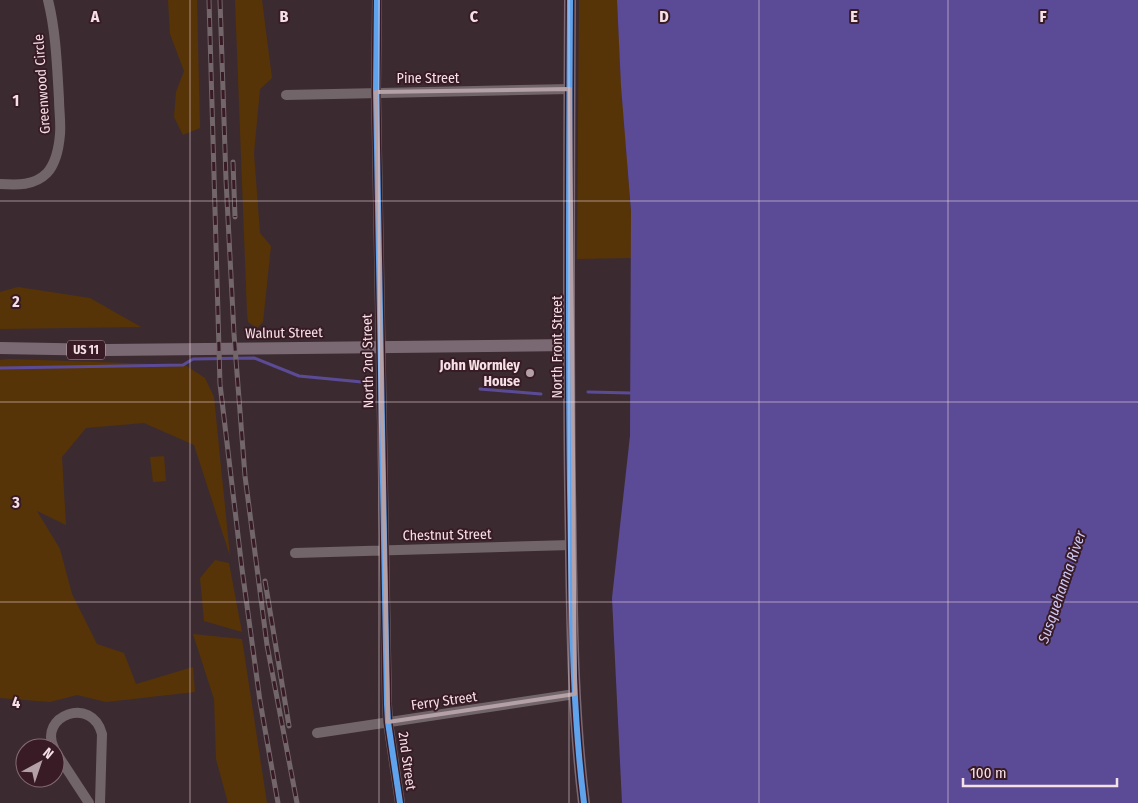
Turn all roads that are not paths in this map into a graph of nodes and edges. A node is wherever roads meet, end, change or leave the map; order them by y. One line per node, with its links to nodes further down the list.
1 (48, 0): 7 (street, Greenwood Circle)
2 (377, 0): 5 (street, North 2nd Street)
3 (570, 0): 4 (main road, North Front Street)
4 (570, 89): 5 (street, Pine Street); 8 (main road, North Front Street)
5 (376, 92): 6 (street, Pine Street); 9 (street, North 2nd Street)
6 (286, 95)
7 (0, 184)
8 (569, 345): 9 (main road, Walnut Street / US 11); 11 (main road, North Front Street)
9 (380, 347): 10 (main road, Walnut Street / US 11); 12 (street, North 2nd Street)
10 (0, 348)
11 (571, 545): 12 (street, Chestnut Street); 14 (main road, North Front Street)
12 (384, 550): 13 (street, Chestnut Street); 15 (street, North 2nd Street)
13 (295, 554)
14 (575, 694): 15 (street, Ferry Street); 22 (main road, North Front Street)
15 (388, 722): 16 (street, Ferry Street); 21 (street, 2nd Street)
16 (317, 733)
17 (52, 738): 20 (street)
18 (65, 766): 19 (street)
19 (89, 803)
20 (100, 803)
21 (400, 803)
22 (584, 803)

